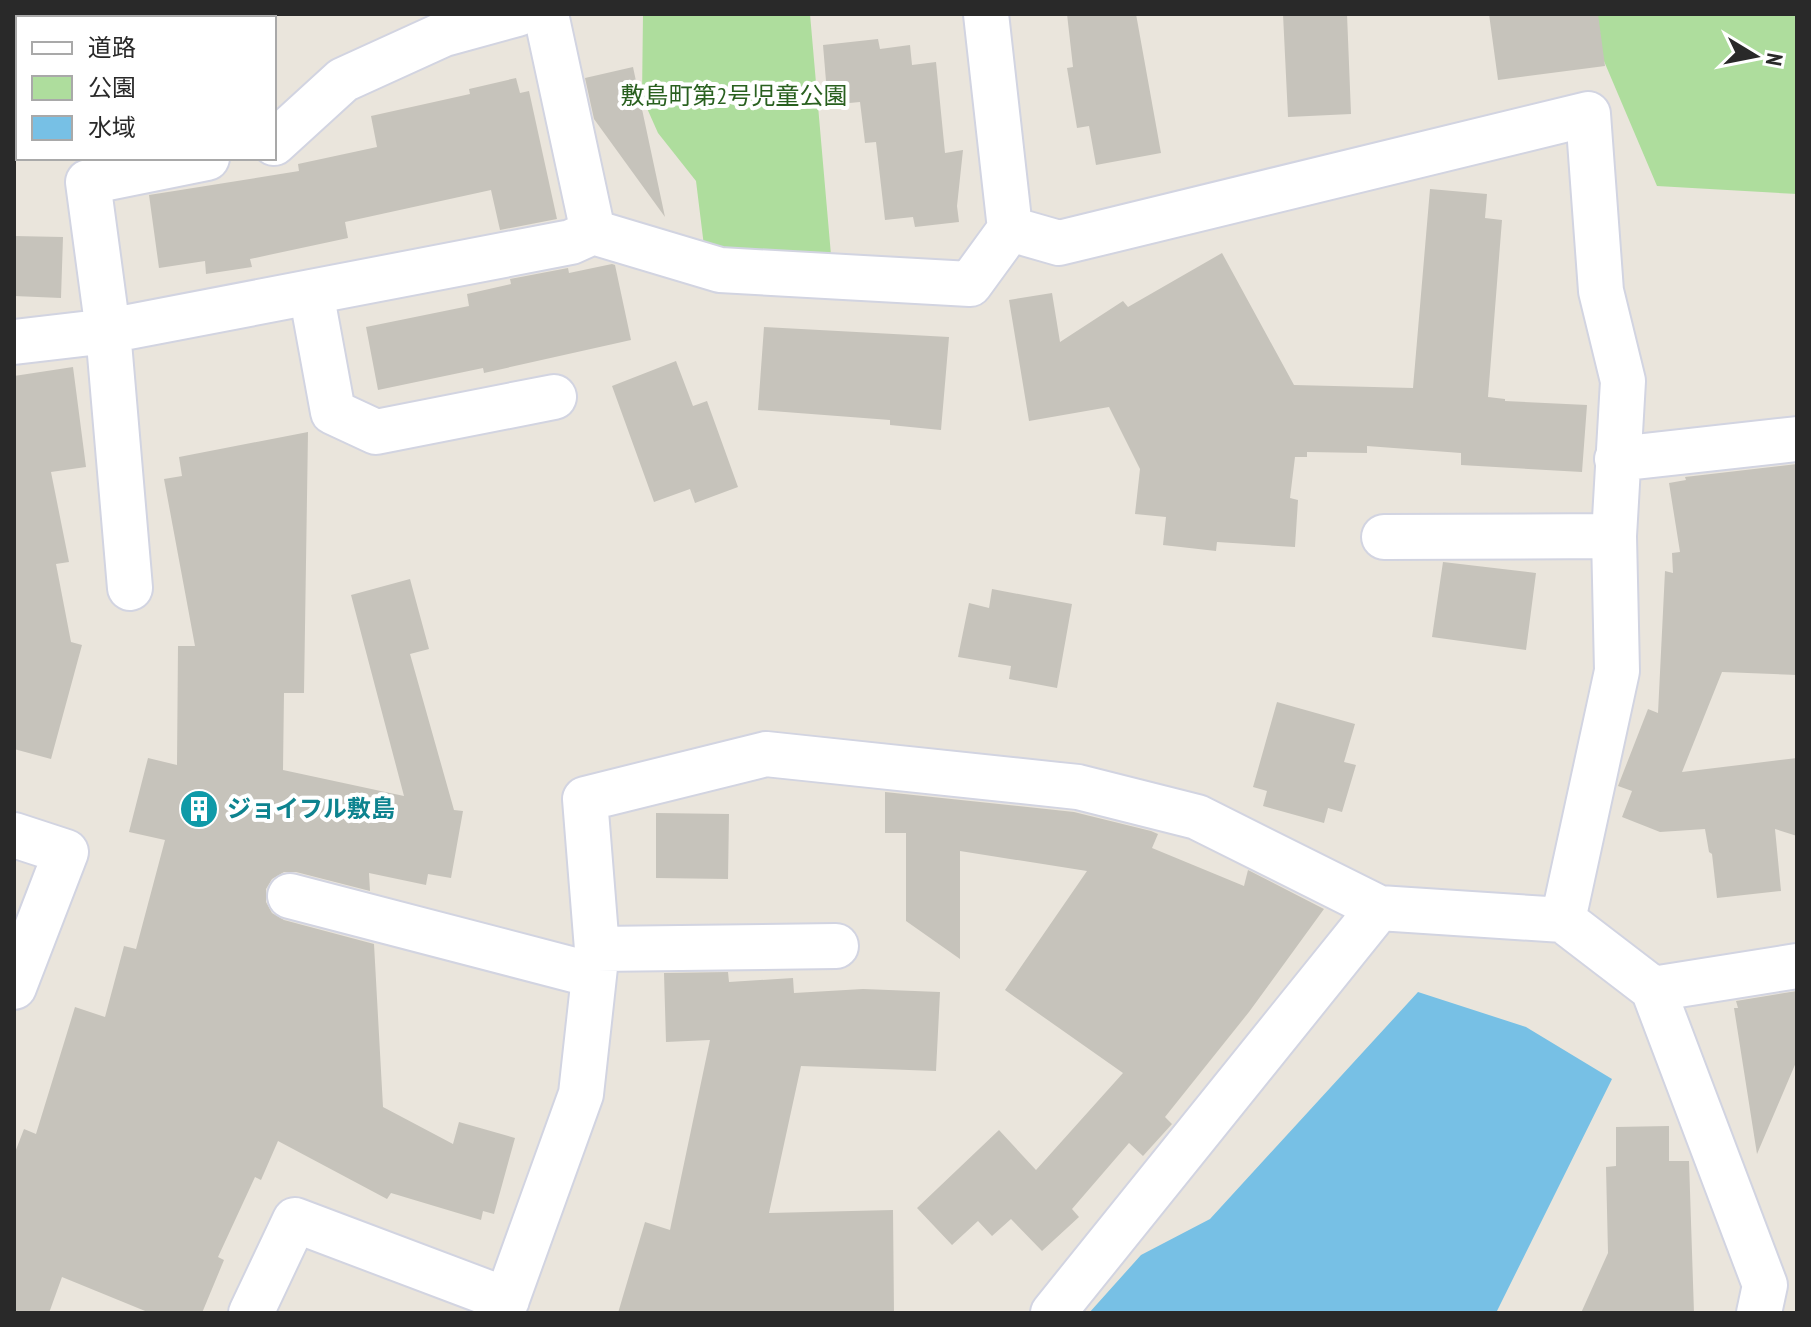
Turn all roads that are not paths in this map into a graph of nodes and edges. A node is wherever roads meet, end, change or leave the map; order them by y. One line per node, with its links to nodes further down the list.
1 (517, 14): 4 (street)
2 (546, 14): 7 (street)
3 (986, 14): 6 (street)
4 (276, 141)
5 (197, 160): 9 (street)
6 (1010, 229): 7 (street); 13 (street)
7 (593, 232): 8 (street)
8 (311, 292): 9 (street); 11 (street)
9 (108, 331): 10 (street); 16 (street)
10 (14, 342)
11 (554, 397)
12 (1797, 439): 13 (street)
13 (1617, 459): 14 (street)
14 (1614, 536): 15 (street); 20 (street)
15 (1384, 537)
16 (130, 588)
17 (14, 835): 24 (street)
18 (290, 896): 22 (street)
19 (1379, 908): 20 (street); 22 (street); 28 (street)
20 (1563, 920): 25 (street)
21 (836, 946): 22 (street)
22 (595, 962): 26 (street)
23 (1797, 966): 25 (street)
24 (14, 987)
25 (1653, 989): 29 (street)
26 (504, 1307): 27 (street)
27 (251, 1313)
28 (1053, 1313)
29 (1759, 1313)

